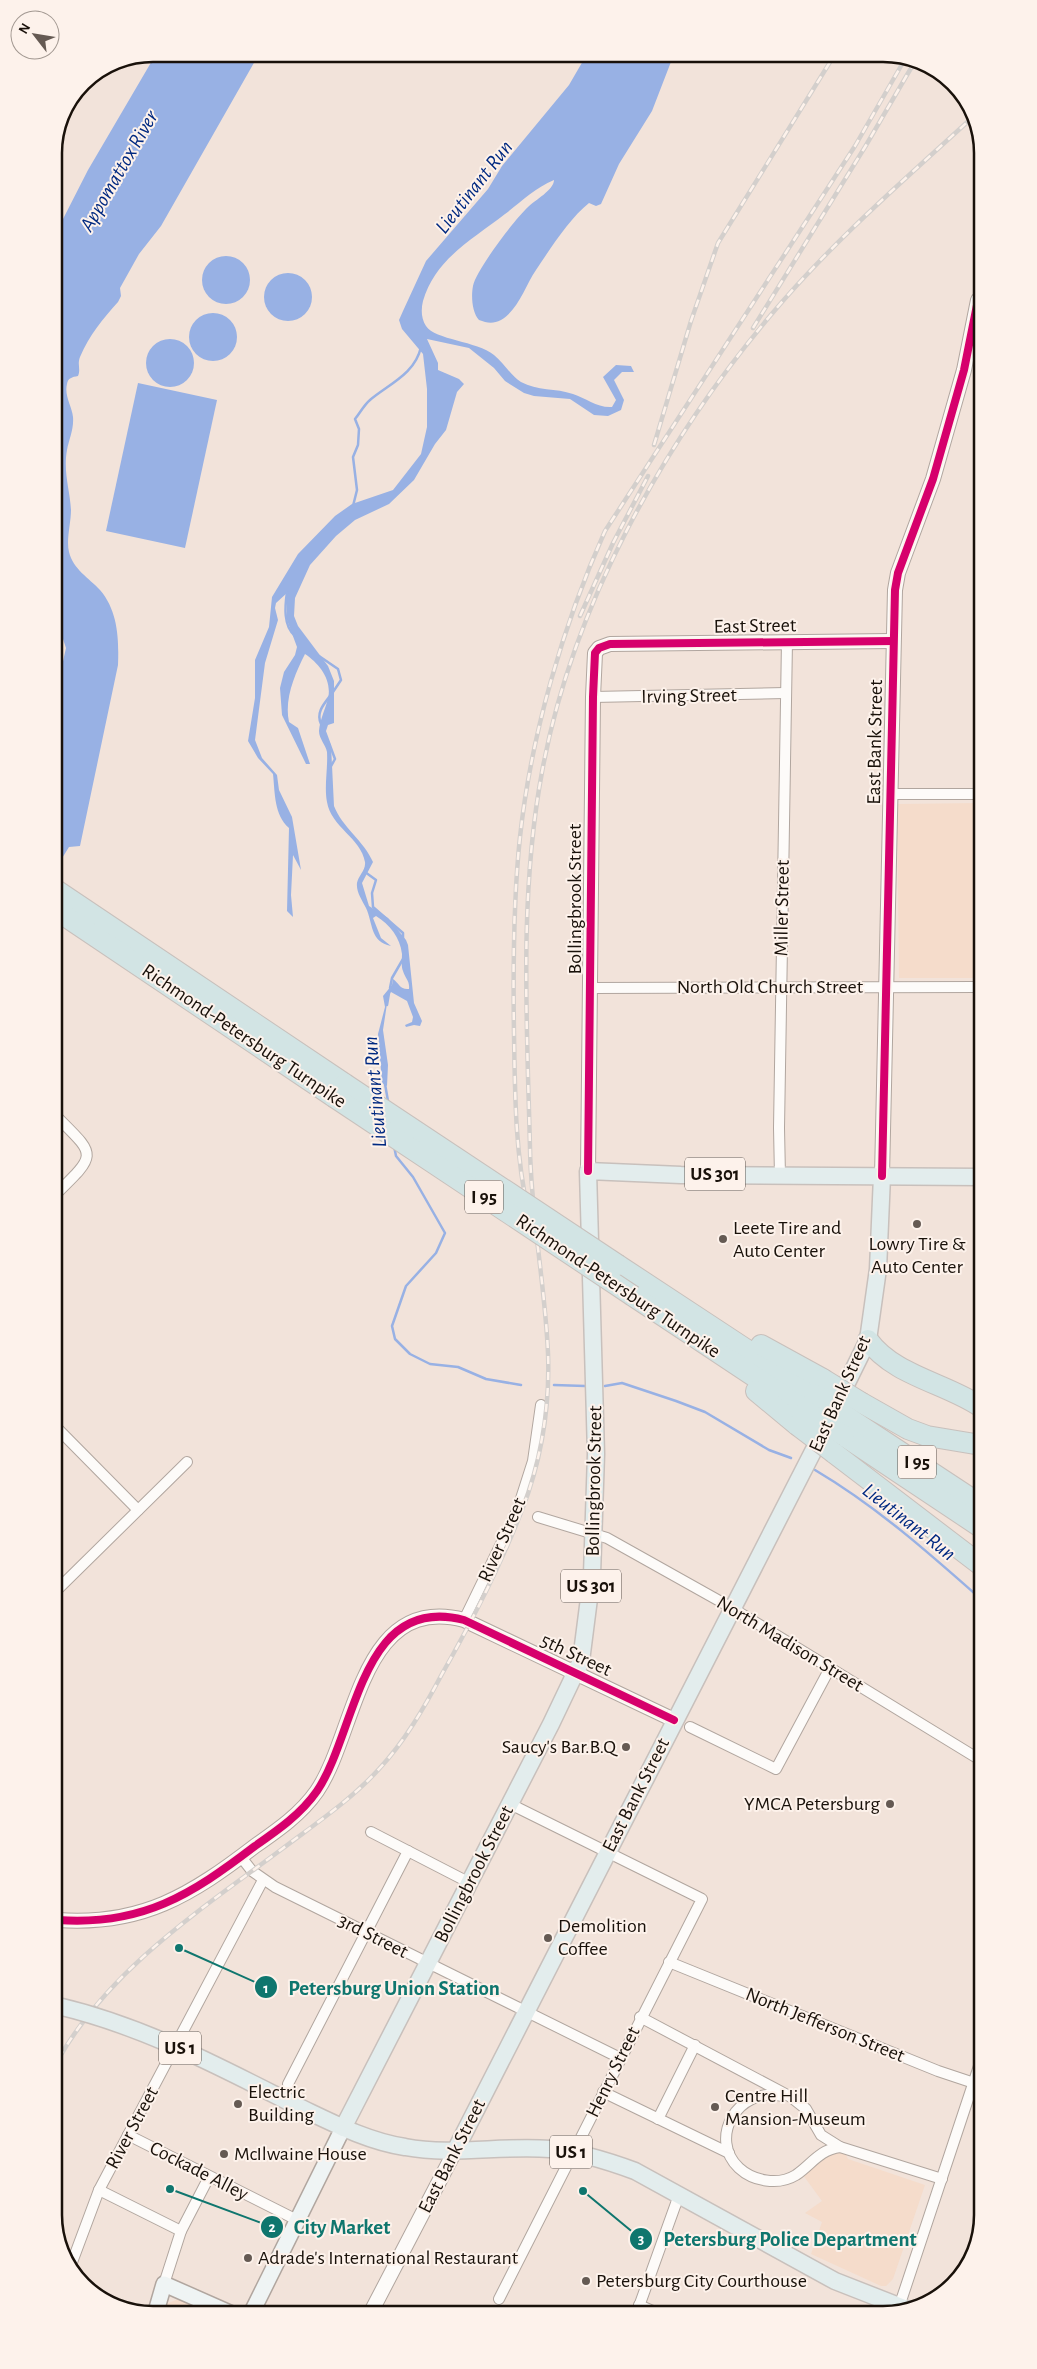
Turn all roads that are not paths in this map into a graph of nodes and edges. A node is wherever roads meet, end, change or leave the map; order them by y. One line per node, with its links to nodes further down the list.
1 (974, 328): 3 (street, East Bank Street)
2 (787, 641): 3 (street, East Street); 4 (street, East Street); 5 (street, Miller Street)
3 (893, 641): 7 (street, East Bank Street)
4 (617, 644): 6 (street, Bollingbrook Street)
5 (785, 693): 6 (street, Irving Street); 11 (street, Miller Street)
6 (593, 697): 14 (street, Bollingbrook Street)
7 (890, 794): 8 (street); 12 (street, East Bank Street)
8 (974, 794)
9 (63, 894): 15 (highway, Richmond-Petersburg Turnpike / I 95)
10 (63, 915): 15 (highway, Richmond-Petersburg Turnpike / I 95)
11 (781, 987): 12 (street, North Old Church Street); 14 (street, North Old Church Street); 18 (street, Miller Street)
12 (887, 987): 13 (street, North Old Church Street); 19 (street, East Bank Street)
13 (974, 987)
14 (591, 988): 17 (street, Bollingbrook Street)
15 (340, 1090): 22 (highway, Richmond-Petersburg Turnpike / I 95, bridge); 22 (highway, Richmond-Petersburg Turnpike / I 95, bridge)
16 (63, 1122): 21 (street)
17 (588, 1171): 18 (main road, US 301); 36 (main road, Bollingbrook Street / US 301)
18 (780, 1176): 19 (main road, US 301)
19 (882, 1176): 20 (main road, US 301); 23 (main road, East Bank Street)
20 (974, 1177)
21 (62, 1188)
22 (638, 1289): 24 (highway, Richmond-Petersburg Turnpike / I 95); 24 (highway, Richmond-Petersburg Turnpike / I 95)
23 (868, 1340): 25 (highway); 40 (main road, East Bank Street)
24 (810, 1402): 27 (highway, Richmond-Petersburg Turnpike / I 95, bridge); 35 (highway, bridge)
25 (974, 1403)
26 (541, 1405): 41 (street, River Street)
27 (852, 1419): 29 (highway); 31 (highway, Richmond-Petersburg Turnpike / I 95); 34 (highway, Richmond-Petersburg Turnpike / I 95)
28 (62, 1433): 32 (street)
29 (974, 1444)
30 (187, 1462): 32 (street)
31 (974, 1500)
32 (138, 1510): 39 (street)
33 (538, 1517): 36 (street, North Madison Street)
34 (974, 1521)
35 (930, 1526): 37 (highway); 38 (highway)
36 (594, 1533): 40 (street, North Madison Street); 43 (main road, Bollingbrook Street / US 301)
37 (974, 1553)
38 (974, 1560)
39 (62, 1585)
40 (732, 1608): 42 (street, North Madison Street); 44 (main road, East Bank Street)
41 (464, 1620): 43 (street, 5th Street); 51 (street)
42 (830, 1668): 45 (street); 46 (street, North Madison Street)
43 (576, 1673): 44 (street, 5th Street); 47 (main road, Bollingbrook Street / US 301)
44 (674, 1720): 50 (main road, East Bank Street)
45 (690, 1727)
46 (974, 1756)
47 (510, 1804): 50 (street); 53 (main road, Bollingbrook Street / US 301)
48 (372, 1832): 49 (street)
49 (408, 1851): 53 (street); 55 (street)
50 (607, 1853): 56 (street, Henry Street); 59 (main road, East Bank Street)
51 (241, 1857): 52 (street, 3rd Street); 54 (street)
52 (263, 1880): 55 (street, 3rd Street); 70 (street, River Street)
53 (470, 1883): 57 (main road, Bollingbrook Street / US 301)
54 (62, 1920)
55 (365, 1932): 57 (street, 3rd Street); 64 (street)
56 (669, 1962): 60 (street, Henry Street); 63 (street, North Jefferson Street)
57 (428, 1964): 59 (street, 3rd Street); 69 (main road, Bollingbrook Street / US 301)
58 (62, 2007): 69 (main road, US 1, bridge)
59 (527, 2012): 62 (street, 3rd Street); 72 (main road, East Bank Street)
60 (640, 2017): 61 (street); 62 (street, Henry Street)
61 (695, 2045): 67 (street); 68 (street)
62 (620, 2058): 65 (street, Henry Street)
63 (974, 2082)
64 (288, 2084)
65 (603, 2092): 68 (street); 73 (street, Henry Street)
66 (974, 2095): 76 (street)
67 (790, 2097): 71 (street); 74 (street)
68 (658, 2118): 74 (street)
69 (343, 2128): 72 (main road, US 1); 79 (main road, Bollingbrook Street)
70 (128, 2135): 75 (street, Cockade Alley); 77 (street, River Street)
71 (840, 2147): 74 (street); 76 (street)
72 (454, 2151): 73 (main road, US 1); 88 (street, East Bank Street)
73 (573, 2153): 78 (main road, US 1); 83 (street, Henry Street)
74 (729, 2153)
75 (209, 2177): 79 (street, Cockade Alley); 80 (street)
76 (942, 2179): 84 (street)
77 (99, 2190): 80 (street); 81 (street, River Street)
78 (679, 2195): 89 (street); 90 (main road, US 1)
79 (298, 2220): 87 (main road, Bollingbrook Street)
80 (181, 2231): 82 (street)
81 (73, 2258)
82 (164, 2284): 85 (main road); 86 (main road)
83 (499, 2298)
84 (904, 2304)
85 (158, 2306)
86 (214, 2306)
87 (255, 2306)
88 (374, 2306)
89 (639, 2306)
90 (895, 2306)

